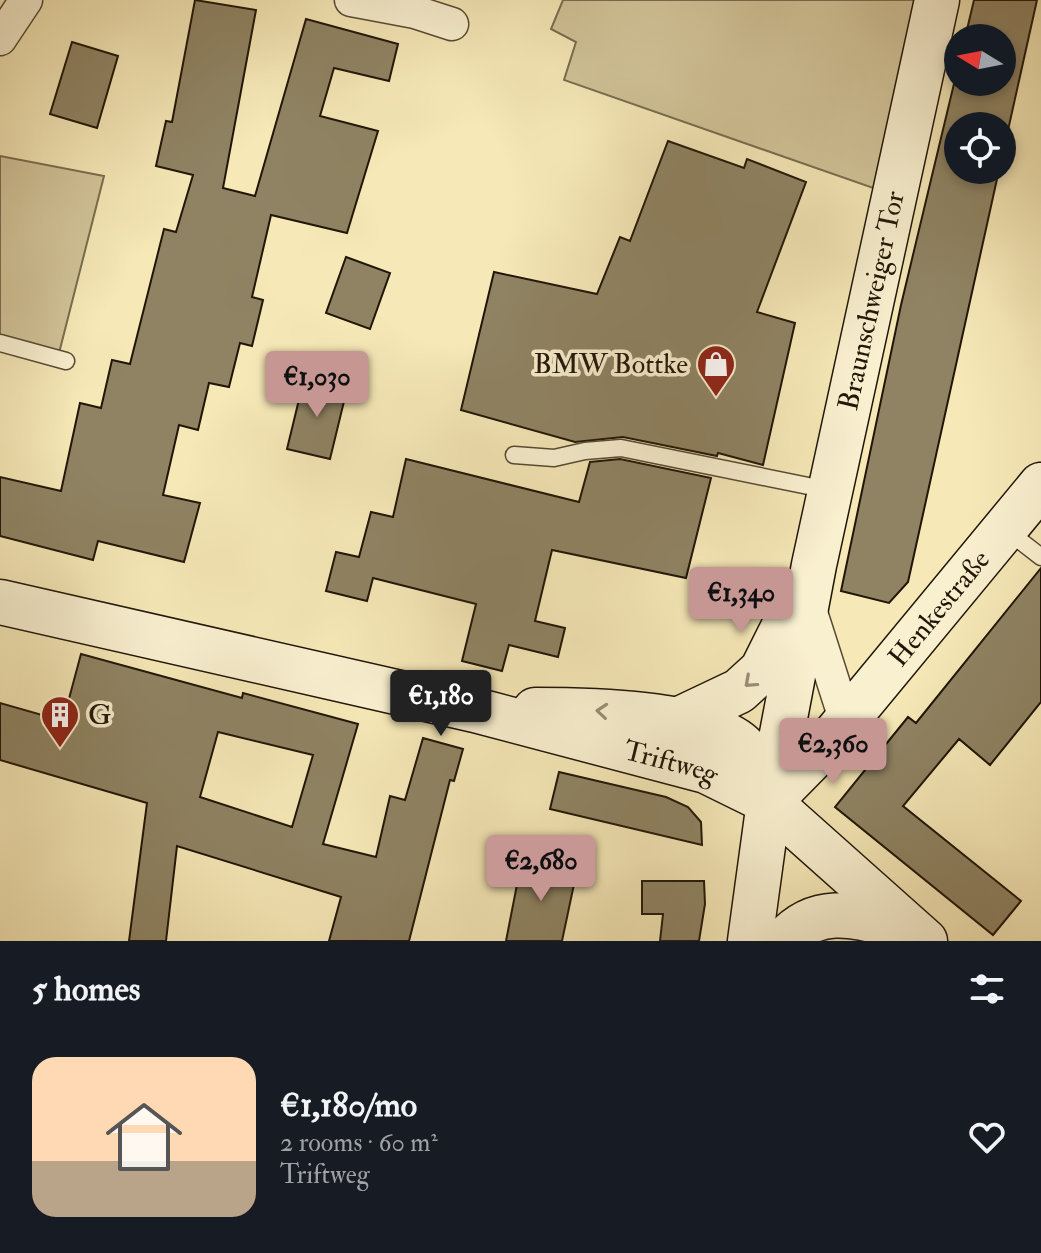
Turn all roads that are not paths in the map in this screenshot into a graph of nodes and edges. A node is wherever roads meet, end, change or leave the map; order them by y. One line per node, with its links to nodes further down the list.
1 (26, 0): 5 (street)
2 (351, 0): 4 (street)
3 (937, 0): 10 (main road, Braunschweiger Tor)
4 (452, 24)
5 (0, 39)
6 (0, 343): 7 (lane)
7 (66, 361)
8 (514, 455): 10 (lane)
9 (1041, 485): 11 (main road, Henkestraße)
10 (830, 490): 13 (main road, Braunschweiger Tor)
11 (1005, 529): 12 (lane); 17 (main road, Henkestraße)
12 (1041, 557)
13 (811, 584): 16 (main road, one-way to 16); 17 (street, Braunschweiger Tor); 18 (main road, Braunschweiger Tor)
14 (0, 602): 15 (main road, Triftweg)
15 (475, 710): 16 (main road, Triftweg, one-way to 15); 18 (main road, Triftweg)
16 (680, 719): 18 (main road, Triftweg)
17 (846, 722): 18 (main road, Henkestraße)
18 (769, 802): 19 (main road); 20 (main road, Braunschweiger Tor)
19 (919, 936): 21 (main road)
20 (750, 941)
21 (784, 941)

